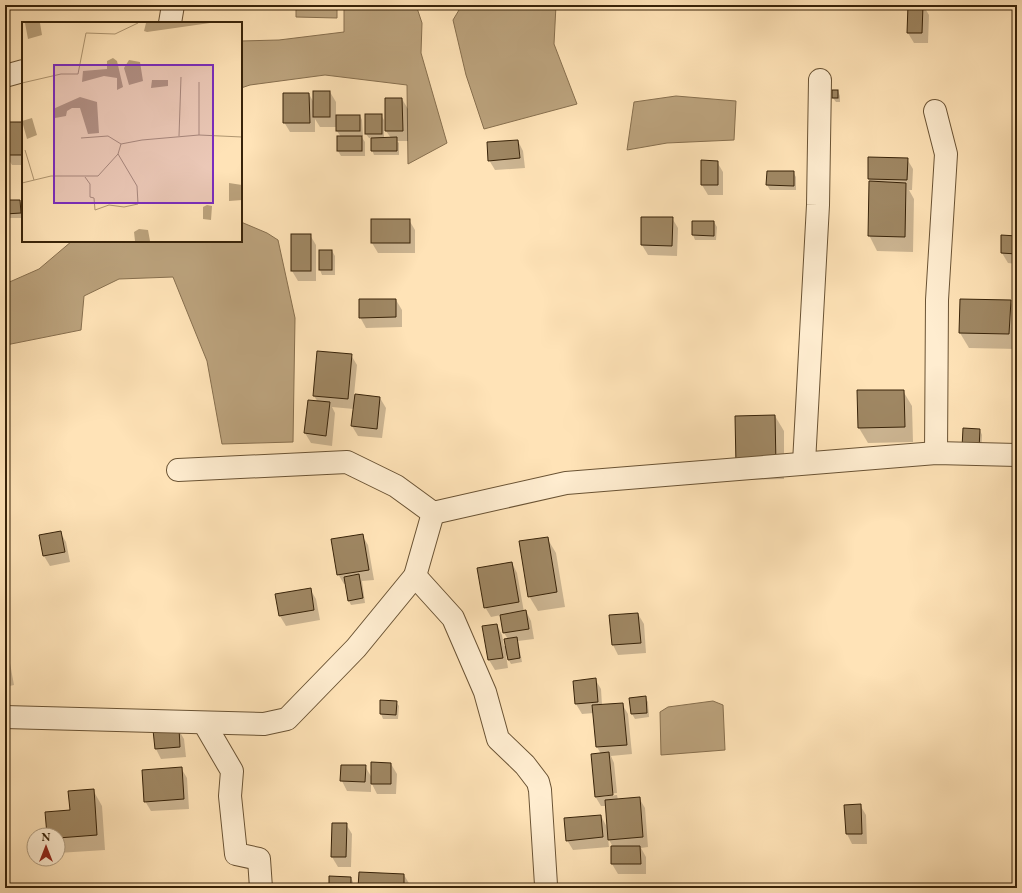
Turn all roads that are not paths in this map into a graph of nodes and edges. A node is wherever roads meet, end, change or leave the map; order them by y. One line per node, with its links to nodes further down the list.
1 (173, 5): 2 (street)
2 (170, 22)
3 (22, 71): 4 (street)
4 (5, 76)
5 (820, 80): 9 (street)
6 (935, 111): 7 (street)
7 (936, 453): 8 (street); 9 (street)
8 (1017, 455)
9 (804, 463): 11 (street)
10 (178, 470): 11 (street)
11 (433, 513): 12 (street)
12 (415, 576): 14 (street); 16 (street)
13 (5, 717): 14 (street)
14 (204, 723): 15 (street)
15 (262, 888)
16 (545, 888)

